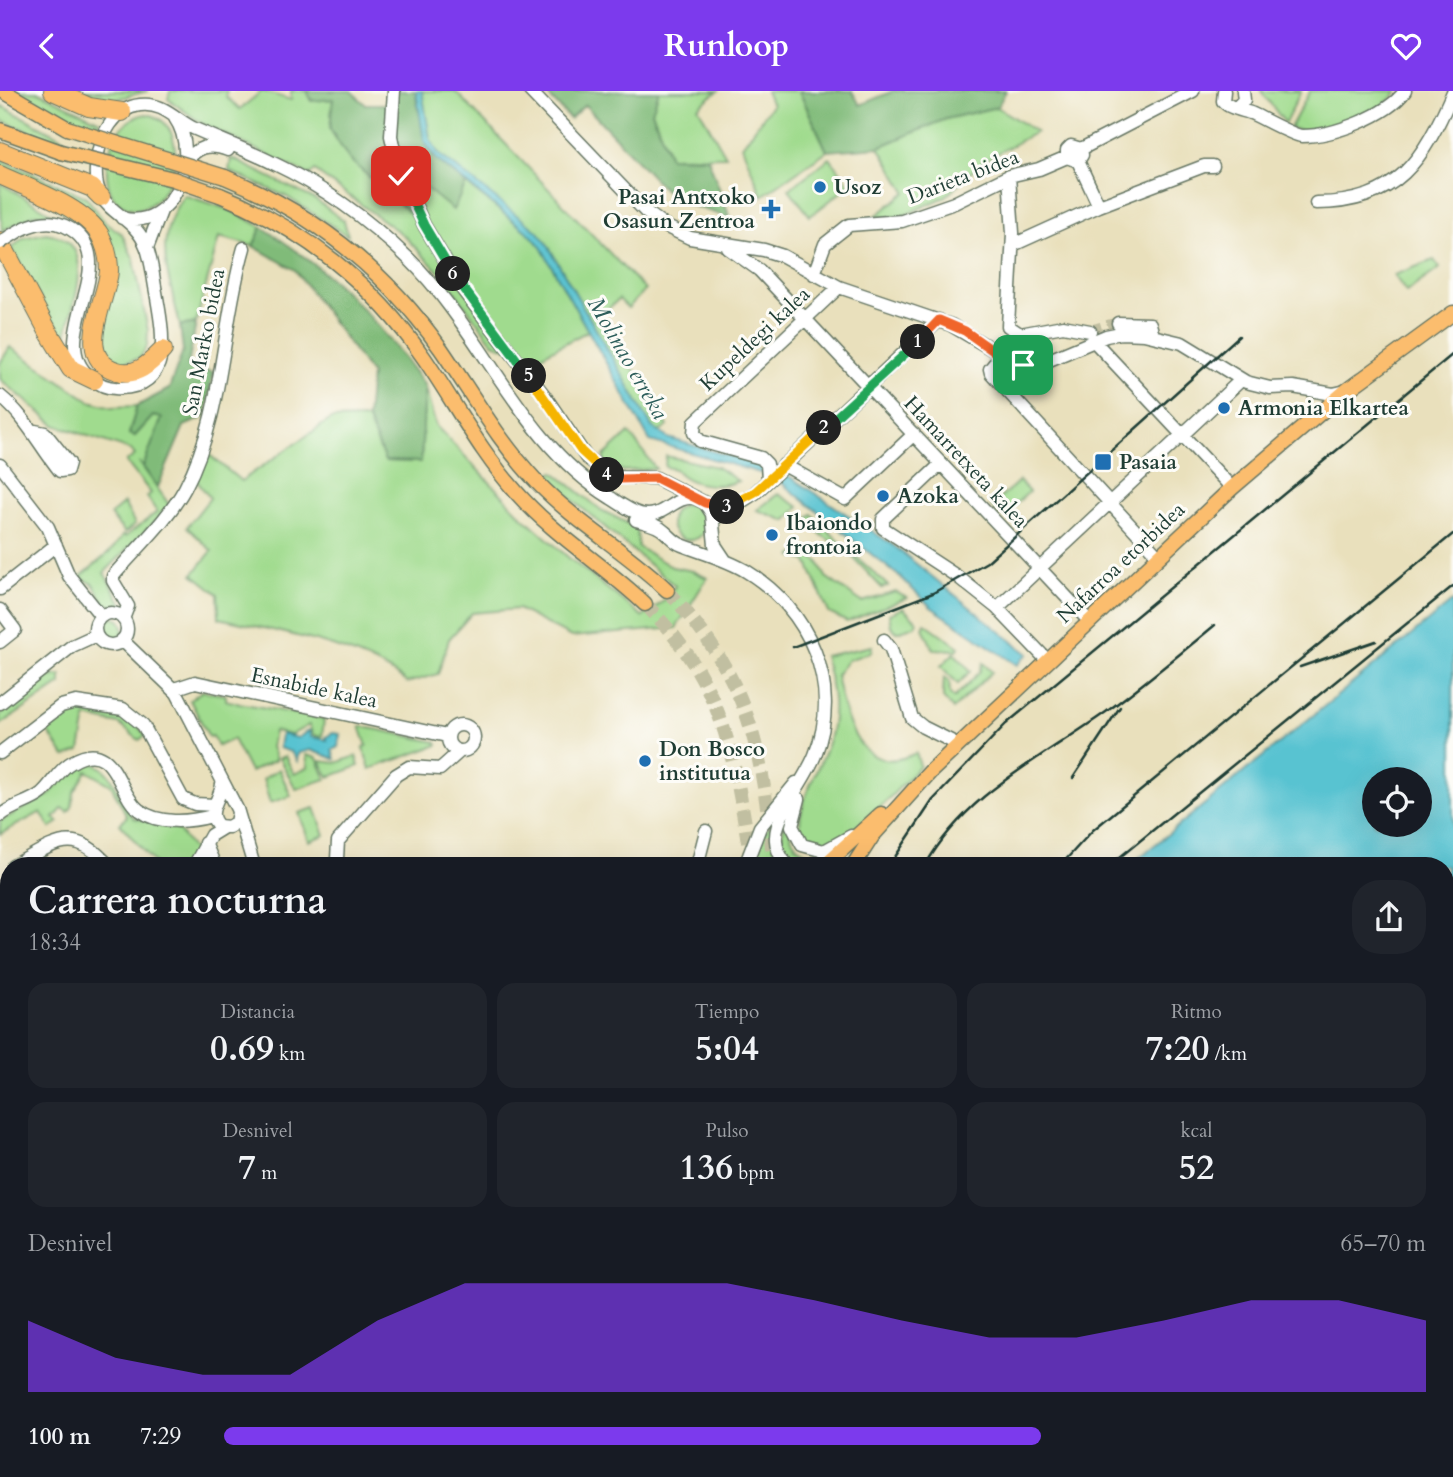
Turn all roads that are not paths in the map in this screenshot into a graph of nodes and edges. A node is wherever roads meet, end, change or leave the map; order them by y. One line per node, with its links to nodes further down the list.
1 (3, 91): 68 (main road, bridge)
2 (53, 91): 11 (highway)
3 (394, 91): 56 (street)
4 (530, 91): 27 (street)
5 (1193, 91): 16 (street, Darieta bidea)
6 (1243, 91): 10 (street)
7 (1405, 91): 10 (street)
8 (1222, 92): 10 (street)
9 (1453, 92): 22 (street)
10 (1241, 108)
11 (122, 112): 12 (street); 21 (street)
12 (170, 112): 14 (street); 17 (street)
13 (0, 130): 69 (main road, bridge)
14 (221, 144): 17 (street); 56 (street); 61 (street)
15 (0, 151): 21 (highway)
16 (1076, 156): 20 (street, Darieta bidea); 23 (street)
17 (185, 164): 24 (street)
18 (1213, 166): 23 (street)
19 (0, 175): 41 (highway)
20 (1009, 176): 28 (street); 33 (street, Darieta bidea)
21 (101, 197): 25 (street)
22 (1316, 203)
23 (1099, 206): 28 (street)
24 (162, 210): 25 (street); 29 (street)
25 (122, 218): 29 (street)
26 (3, 240): 43 (highway); 43 (street)
27 (721, 245): 31 (street); 32 (street, Hamarretxeta kalea)
28 (1013, 245): 40 (street)
29 (147, 248): 41 (street)
30 (244, 248): 73 (street, San Marko bidea)
31 (764, 250): 32 (street); 33 (street)
32 (755, 267): 36 (street, Hamarretxeta kalea)
33 (814, 274): 34 (street)
34 (839, 287): 36 (street, Kupeldegi kalea); 37 (street)
35 (1453, 313): 46 (main road, Nafarroa etorbidea)
36 (805, 319): 45 (street, Hamarretxeta kalea); 54 (street, Kupeldegi kalea)
37 (939, 320): 42 (street); 45 (street)
38 (1118, 323): 39 (street)
39 (1153, 335): 40 (street); 44 (street)
40 (1092, 336): 42 (street); 50 (street)
41 (163, 350): 43 (street)
42 (1000, 357): 58 (street)
43 (94, 380)
44 (1241, 380): 46 (street); 50 (street)
45 (869, 387): 49 (street, Hamarretxeta kalea); 53 (street)
46 (1346, 391): 55 (main road, Nafarroa etorbidea)
47 (0, 396): 48 (street)
48 (35, 431)
49 (914, 434): 52 (street, Hamarretxeta kalea); 53 (street)
50 (1182, 435): 55 (street); 58 (street)
51 (0, 464): 62 (street)
52 (942, 464): 66 (street, Hamarretxeta kalea); 70 (street)
53 (784, 465): 54 (street)
54 (768, 480): 59 (street)
55 (1232, 488): 74 (main road, Nafarroa etorbidea)
56 (672, 499): 57 (street); 61 (street)
57 (700, 500): 59 (street); 60 (street)
58 (1110, 502): 64 (street); 66 (street)
59 (728, 507): 60 (street)
60 (712, 524): 63 (street); 65 (street)
61 (667, 533): 63 (street)
62 (56, 545): 67 (street); 72 (street)
63 (682, 545): 65 (street)
64 (1154, 551)
65 (725, 560): 86 (street)
66 (1039, 568): 70 (street); 74 (street, Hamarretxeta kalea)
67 (0, 589)
68 (667, 590)
69 (645, 604)
70 (998, 608): 79 (street)
71 (0, 610): 78 (street)
72 (101, 616): 73 (street); 75 (street)
73 (123, 619): 76 (street)
74 (1090, 622): 79 (main road, Nafarroa etorbidea)
75 (96, 635): 76 (street); 81 (street)
76 (121, 640): 80 (street)
77 (884, 640): 83 (street)
78 (0, 642)
79 (1048, 661): 83 (main road, Nafarroa etorbidea)
80 (174, 689): 82 (street, Esnabide kalea); 88 (street)
81 (0, 703)
82 (447, 736): 84 (street); 84 (street)
83 (959, 745): 87 (main road, Nafarroa etorbidea)
84 (459, 752): 100 (street)
85 (0, 753): 91 (street)
86 (808, 772): 92 (street); 102 (street); 103 (street)
87 (930, 772): 92 (main road, Nafarroa etorbidea); 105 (main road, Nafarroa etorbidea)
88 (222, 783): 89 (street); 91 (street)
89 (236, 809): 91 (street); 91 (street); 94 (street)
90 (0, 816): 91 (street)
91 (216, 823): 94 (street); 97 (street); 98 (street)
92 (866, 827): 104 (main road, Nafarroa etorbidea)
93 (706, 831): 101 (street)
94 (242, 835): 99 (street)
95 (31, 857): 96 (street)
96 (101, 857)
97 (199, 857)
98 (215, 857)
99 (251, 857)
100 (337, 857)
101 (699, 857)
102 (749, 857)
103 (783, 857)
104 (834, 857)
105 (859, 857)

